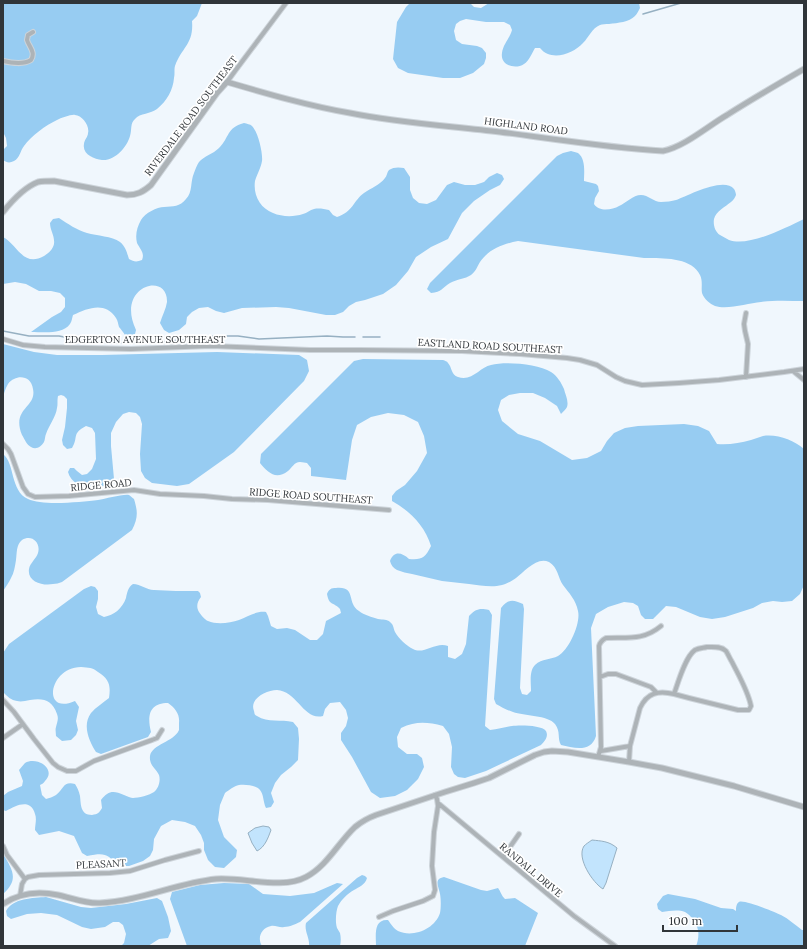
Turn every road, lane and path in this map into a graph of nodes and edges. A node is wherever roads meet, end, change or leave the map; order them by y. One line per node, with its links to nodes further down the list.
1 (286, 3): 5 (street, RIVERDALE ROAD SOUTHEAST)
2 (33, 32): 3 (street)
3 (3, 61)
4 (804, 69): 5 (street, HIGHLAND ROAD)
5 (227, 82): 6 (street, RIVERDALE ROAD SOUTHEAST)
6 (3, 212)
7 (746, 313): 12 (street)
8 (3, 339): 9 (street, EDGERTON AVENUE SOUTHEAST)
9 (288, 350): 12 (street, EASTLAND ROAD SOUTHEAST)
10 (804, 368): 11 (street, EASTLAND ROAD SOUTHEAST)
11 (793, 371): 12 (street, EASTLAND ROAD SOUTHEAST); 13 (street)
12 (746, 377)
13 (804, 380)
14 (3, 444): 15 (street, RIDGE ROAD)
15 (232, 499): 16 (street, RIDGE ROAD SOUTHEAST)
16 (389, 510)
17 (661, 626): 18 (street)
18 (600, 677): 19 (street); 26 (street)
19 (656, 692): 20 (street); 25 (street)
20 (674, 694): 20 (street)
21 (3, 700): 22 (street)
22 (23, 724): 23 (street); 24 (street)
23 (162, 730)
24 (3, 738)
25 (630, 746): 26 (street); 28 (street)
26 (601, 751): 27 (street)
27 (598, 757): 28 (street); 29 (street)
28 (629, 762): 31 (street)
29 (435, 795): 30 (street); 37 (street)
30 (438, 803): 35 (street, RANDALL DRIVE); 39 (street)
31 (804, 807)
32 (520, 834): 35 (street)
33 (3, 846): 36 (street)
34 (199, 851): 36 (street, PLEASANT)
35 (503, 857): 40 (street, RANDALL DRIVE)
36 (25, 879): 37 (street)
37 (20, 896): 38 (street)
38 (3, 904)
39 (379, 917)
40 (615, 946)

